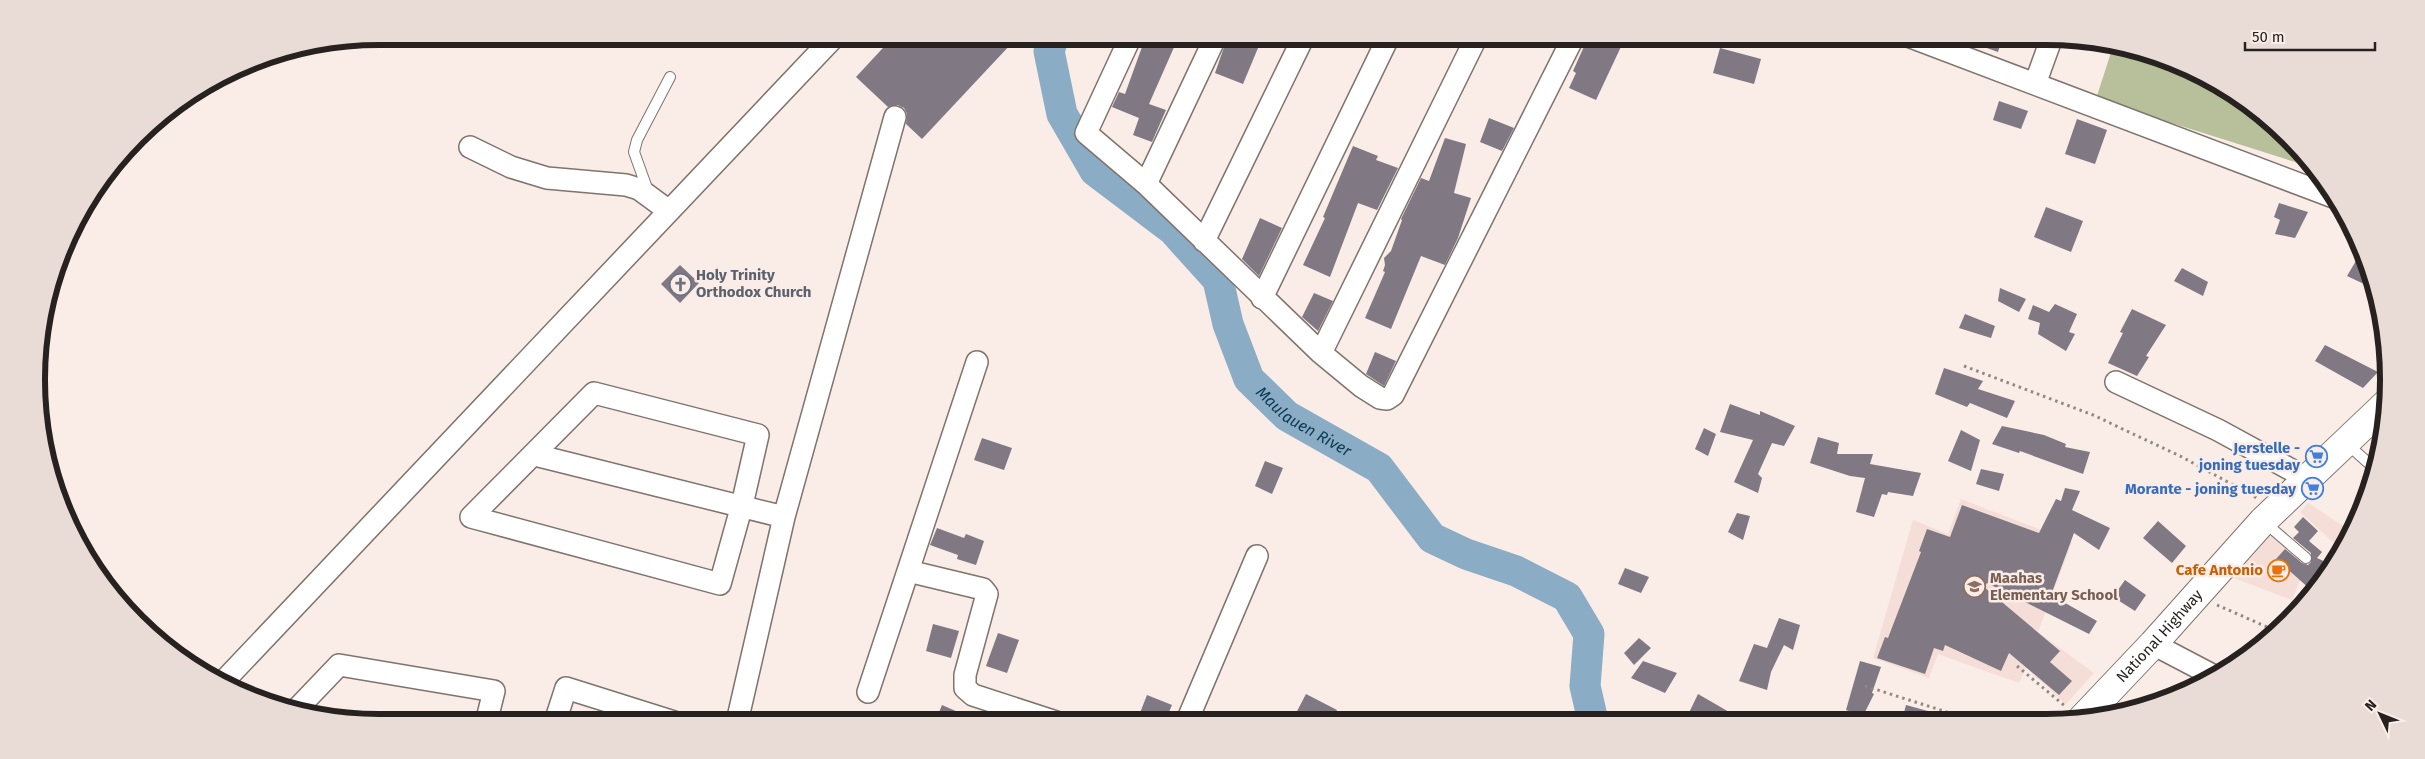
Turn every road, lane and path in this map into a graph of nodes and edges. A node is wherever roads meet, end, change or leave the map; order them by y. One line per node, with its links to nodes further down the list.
1 (827, 45): 17 (street)
2 (1126, 45): 14 (street)
3 (1212, 45): 14 (street)
4 (1300, 45): 18 (street)
5 (1386, 45): 19 (street)
6 (1473, 45): 20 (street)
7 (1569, 45): 20 (street)
8 (1943, 45): 11 (street)
9 (2049, 45): 11 (street)
10 (670, 77): 16 (lane)
11 (2035, 84): 15 (street)
12 (895, 117): 31 (street)
13 (470, 146): 16 (street)
14 (1146, 184): 18 (street)
15 (2323, 193)
16 (649, 194): 17 (street)
17 (670, 211): 40 (street)
18 (1204, 241): 19 (street)
19 (1262, 298): 20 (street)
20 (1321, 353)
21 (977, 362): 34 (street)
22 (1964, 366): 30 (path)
23 (2116, 382): 28 (street)
24 (2378, 412): 25 (main road, National Highway)
25 (2346, 442): 27 (lane); 28 (main road, National Highway)
26 (535, 455): 29 (street); 29 (street); 29 (street)
27 (2370, 464)
28 (2308, 479): 30 (main road, National Highway)
29 (742, 505): 31 (street)
30 (2270, 515): 33 (lane); 35 (main road, National Highway)
31 (784, 517): 49 (street)
32 (1257, 556): 51 (street)
33 (2306, 558)
34 (908, 571): 42 (street); 50 (street)
35 (2196, 595): 36 (path); 37 (main road, National Highway)
36 (2269, 628)
37 (2153, 644): 39 (street); 44 (main road, National Highway)
38 (2017, 666): 45 (path)
39 (2207, 672)
40 (227, 677)
41 (1865, 686): 52 (path)
42 (868, 692)
43 (301, 705): 46 (street)
44 (2076, 712)
45 (2072, 713)
46 (488, 714)
47 (558, 714): 48 (street)
48 (649, 714)
49 (739, 714)
50 (1031, 714)
51 (1190, 714)
52 (1953, 714)

